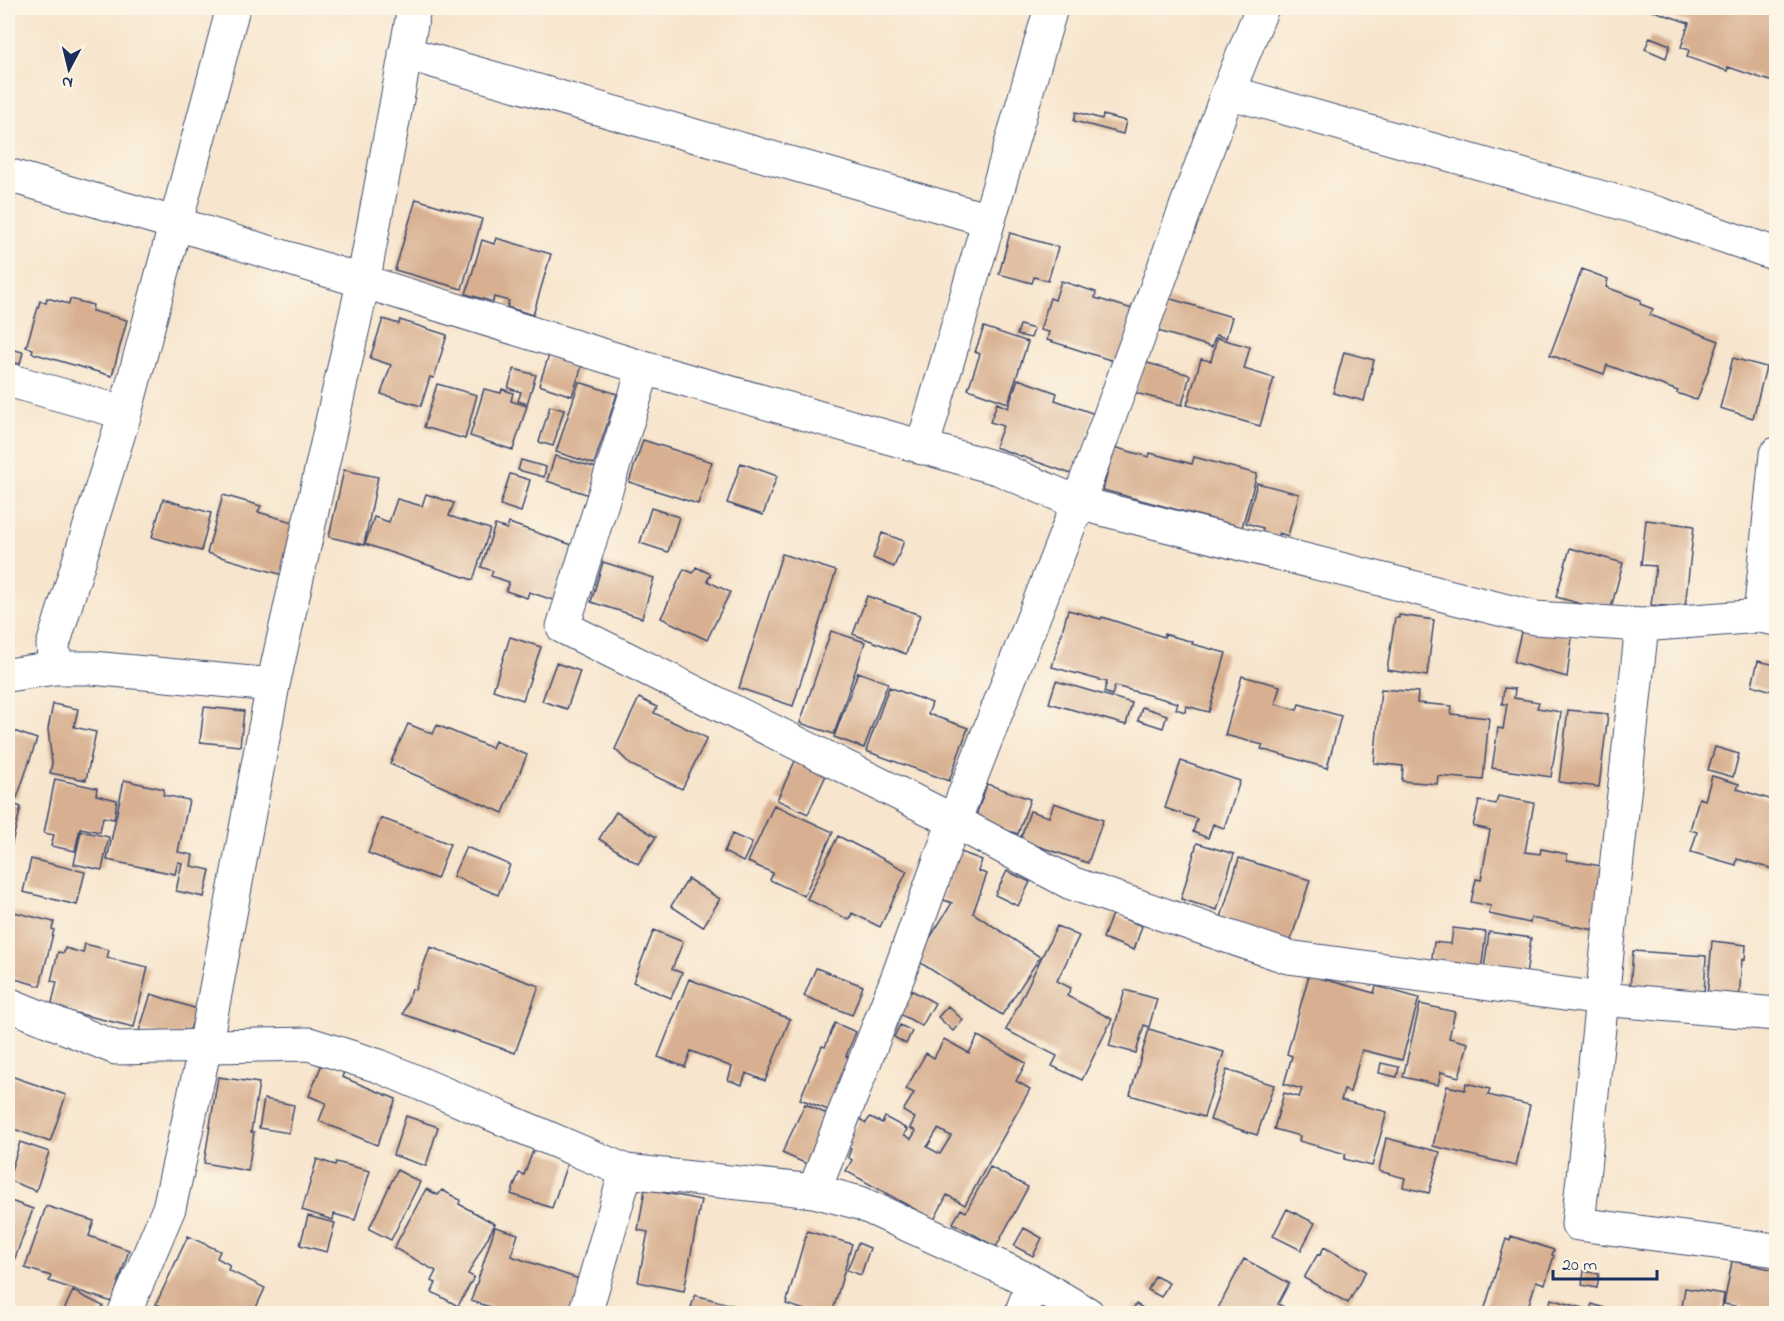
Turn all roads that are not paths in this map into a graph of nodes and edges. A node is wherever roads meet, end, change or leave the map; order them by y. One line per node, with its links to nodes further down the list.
1 (232, 8): 9 (street)
2 (414, 8): 5 (street)
3 (1051, 8): 8 (street)
4 (1262, 8): 6 (street)
5 (405, 53): 8 (street); 11 (street)
6 (1228, 92): 10 (street); 17 (street)
7 (8, 175): 9 (street)
8 (989, 220): 15 (street)
9 (174, 223): 11 (street); 14 (street)
10 (1776, 254)
11 (363, 283): 12 (street); 22 (street)
12 (644, 368): 15 (street); 23 (street)
13 (8, 380): 14 (street)
14 (125, 413): 20 (street)
15 (922, 447): 17 (street)
16 (1776, 454): 18 (street)
17 (1078, 502): 19 (street); 23 (street)
18 (1768, 618): 19 (street)
19 (1642, 625): 24 (street)
20 (55, 668): 21 (street); 22 (street)
21 (8, 675)
22 (273, 685): 27 (street)
23 (954, 821): 24 (street); 29 (street)
24 (1602, 999): 26 (street); 30 (street)
25 (8, 1004): 27 (street)
26 (1776, 1014)
27 (206, 1047): 28 (street); 32 (street)
28 (626, 1171): 29 (street); 33 (street)
29 (814, 1191): 31 (street)
30 (1776, 1250)
31 (1033, 1282): 34 (street); 35 (street)
32 (124, 1314)
33 (585, 1314)
34 (1021, 1314)
35 (1088, 1314)

